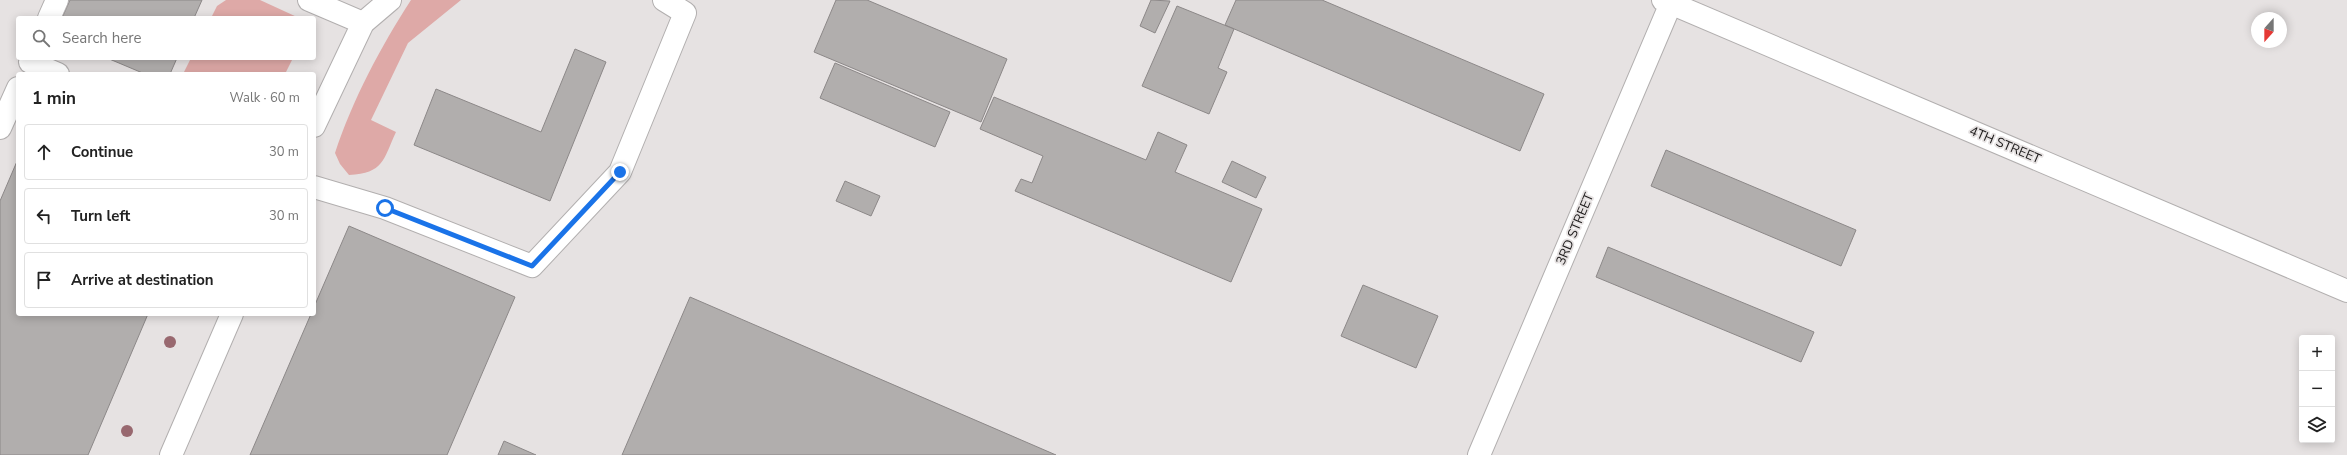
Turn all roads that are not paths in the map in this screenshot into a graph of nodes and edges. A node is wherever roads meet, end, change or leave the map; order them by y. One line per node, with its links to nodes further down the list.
1 (57, 0): 7 (street)
2 (309, 0): 8 (street)
3 (370, 0): 8 (street)
4 (390, 0): 8 (street)
5 (664, 0): 14 (street)
6 (1667, 2): 15 (street, 4TH STREET); 18 (street, 3RD STREET)
7 (50, 16)
8 (363, 23): 12 (street)
9 (29, 64): 10 (street)
10 (52, 72)
11 (16, 92): 13 (street)
12 (316, 122)
13 (0, 128)
14 (316, 188)
15 (2347, 291)
16 (231, 316): 17 (street)
17 (171, 455)
18 (1479, 455)

